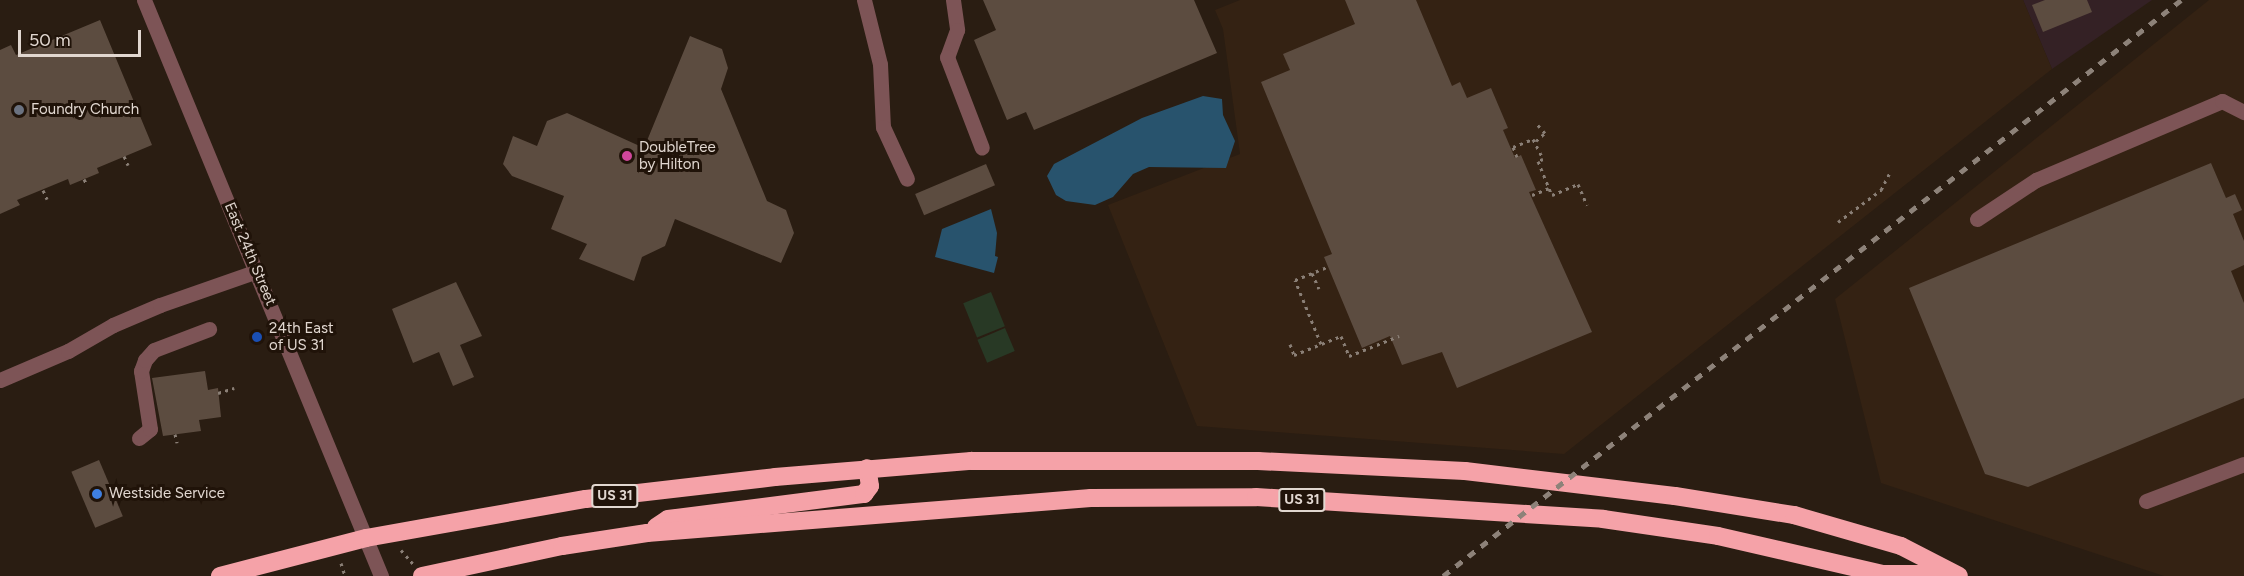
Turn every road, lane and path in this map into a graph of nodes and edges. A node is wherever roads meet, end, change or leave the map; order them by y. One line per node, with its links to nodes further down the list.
1 (144, 0): 21 (street, East 24th Street)
2 (864, 0): 12 (street)
3 (953, 0): 7 (street)
4 (2244, 112): 18 (street)
5 (1536, 123): 6 (path)
6 (1536, 141): 9 (path); 13 (path)
7 (982, 147)
8 (124, 156): 10 (path)
9 (1517, 157)
10 (128, 165)
11 (1892, 170): 19 (path)
12 (907, 179)
13 (1549, 188): 15 (path); 17 (path)
14 (43, 190): 16 (path)
15 (1532, 195)
16 (46, 199)
17 (1587, 205)
18 (1977, 219)
19 (1838, 222)
20 (1327, 267): 22 (path)
21 (257, 272): 28 (street); 38 (street, East 24th Street)
22 (1312, 273): 23 (path); 27 (path)
23 (1319, 289)
24 (209, 329): 32 (street)
25 (1399, 336): 27 (path)
26 (1290, 344): 27 (path)
27 (1321, 344)
28 (0, 380)
29 (234, 388): 30 (path)
30 (218, 393)
31 (175, 434): 33 (path)
32 (139, 438)
33 (177, 443)
34 (2244, 464): 36 (street)
35 (867, 468): 37 (highway); 38 (highway, US 31); 42 (highway, US 31)
36 (2145, 501)
37 (647, 533): 41 (highway, US 31); 42 (highway, US 31)
38 (366, 538): 43 (highway, US 31); 45 (street, East 24th Street)
39 (401, 550): 41 (path)
40 (341, 564): 44 (path)
41 (418, 570)
42 (1955, 575)
43 (220, 576)
44 (345, 576)
45 (381, 576)

